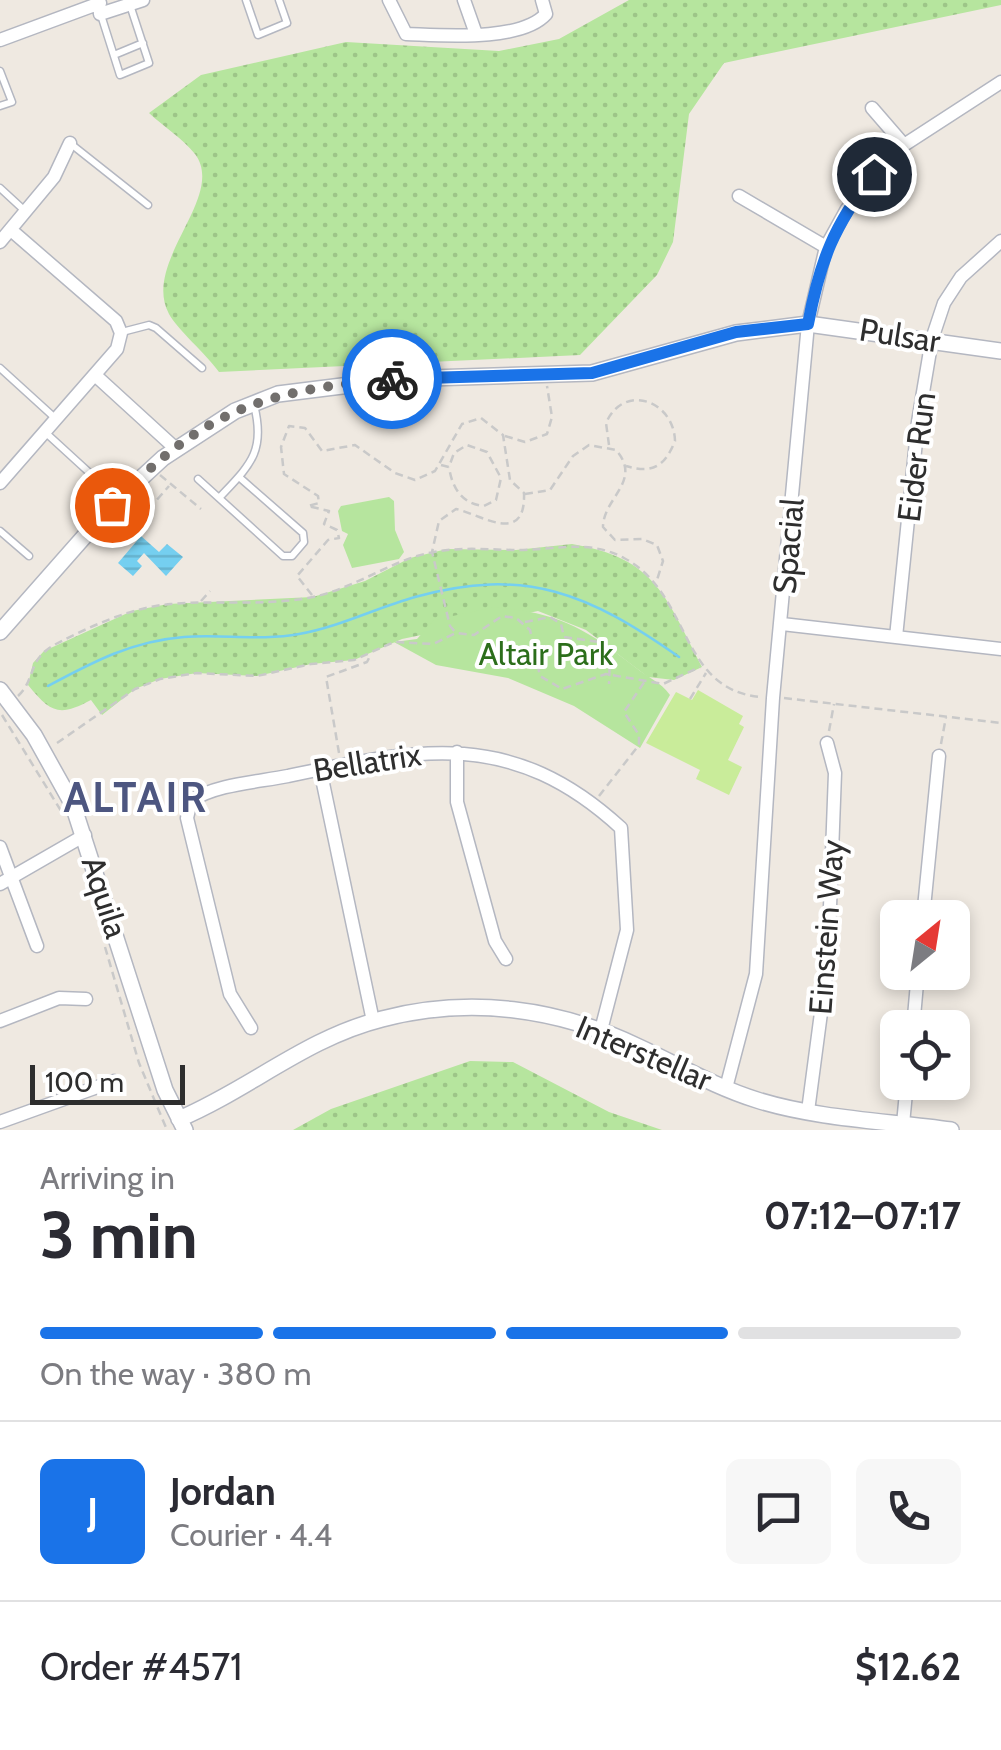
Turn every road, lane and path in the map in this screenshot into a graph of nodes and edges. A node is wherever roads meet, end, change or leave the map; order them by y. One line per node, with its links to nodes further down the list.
1 (246, 0): 2 (lane)
2 (278, 0)
3 (389, 0): 8 (street)
4 (464, 0): 8 (street)
5 (137, 2): 6 (street); 10 (lane)
6 (100, 6): 9 (street); 11 (lane)
7 (544, 7): 8 (street)
8 (476, 34)
9 (0, 40)
10 (143, 43): 11 (lane); 11 (lane)
11 (114, 54)
12 (0, 71): 14 (lane)
13 (1001, 82): 17 (street, Spacial)
14 (0, 106)
15 (872, 108): 17 (street)
16 (70, 143): 20 (lane); 21 (street)
17 (904, 145): 25 (street, Spacial)
18 (0, 188): 21 (lane)
19 (739, 196): 25 (street)
20 (148, 205)
21 (26, 212): 22 (street)
22 (11, 230): 24 (street); 27 (street)
23 (1001, 241): 28 (street, Eider Run)
24 (0, 242)
25 (826, 246): 26 (street, Spacial)
26 (808, 324): 28 (street, Pulsar); 33 (street, Pulsar); 65 (street, Spacial)
27 (121, 333): 31 (lane); 32 (street)
28 (932, 340): 29 (street, Pulsar); 68 (street, Eider Run)
29 (1001, 352)
30 (0, 368): 35 (lane)
31 (202, 368)
32 (94, 375): 35 (street); 39 (street)
33 (546, 376): 34 (street, Pulsar); 37 (path)
34 (254, 404): 39 (street, Pulsar); 47 (lane)
35 (56, 418): 36 (street)
36 (45, 432): 46 (lane); 49 (street)
37 (504, 435): 40 (path); 45 (path)
38 (609, 446): 41 (path); 41 (path); 51 (path)
39 (175, 448): 42 (street, Pulsar)
40 (439, 465): 43 (path); 62 (path)
41 (625, 465): 60 (path)
42 (152, 467): 50 (path); 66 (street, Pulsar)
43 (449, 467): 44 (path); 53 (path)
44 (501, 474): 45 (path); 53 (path)
45 (510, 474): 51 (path)
46 (93, 476)
47 (240, 476): 52 (lane); 52 (lane)
48 (198, 480): 52 (lane)
49 (0, 483)
50 (171, 484): 54 (path); 56 (path)
51 (524, 494): 55 (path)
52 (219, 498)
53 (474, 504): 55 (path)
54 (201, 510)
55 (470, 514): 58 (path)
56 (140, 518)
57 (0, 531): 59 (lane)
58 (433, 555): 60 (path); 62 (path); 67 (path)
59 (29, 556)
60 (656, 583): 71 (path)
61 (210, 591): 63 (path)
62 (313, 597): 63 (path)
63 (200, 602): 76 (path)
64 (524, 623): 67 (path); 73 (path); 73 (path)
65 (782, 624): 68 (street); 104 (street, Spacial)
66 (0, 632)
67 (456, 632): 70 (path)
68 (896, 637): 69 (street)
69 (1001, 649)
70 (371, 653): 85 (path); 88 (path)
71 (702, 666): 72 (path); 74 (path)
72 (707, 672): 77 (path); 79 (path)
73 (612, 674): 74 (path); 75 (path)
74 (645, 680): 90 (path)
75 (609, 684)
76 (8, 694): 91 (street, Aquila)
77 (767, 697)
78 (780, 698): 80 (path)
79 (690, 699)
80 (834, 703): 82 (path); 84 (path)
81 (0, 712): 91 (path)
82 (946, 716): 83 (path); 87 (path)
83 (1001, 723)
84 (827, 743): 106 (street, Einstein Way)
85 (57, 744)
86 (456, 752): 88 (street, Bellatrix); 90 (street, Bellatrix); 97 (street)
87 (939, 756): 94 (street)
88 (341, 764): 89 (street, Bellatrix)
89 (320, 769): 100 (street); 101 (street, Bellatrix)
90 (594, 803): 102 (street, Bellatrix)
91 (80, 838): 93 (street); 109 (street, Aquila)
92 (0, 848): 93 (street)
93 (6, 881): 96 (street)
94 (925, 900)
95 (103, 942): 109 (path)
96 (37, 946)
97 (506, 959)
98 (86, 999): 99 (street)
99 (0, 1020)
100 (373, 1021): 102 (street, Interstellar); 109 (street, Interstellar)
101 (251, 1028)
102 (601, 1030): 104 (street, Interstellar)
103 (114, 1080): 107 (street)
104 (726, 1088): 106 (street, Interstellar)
105 (905, 1100): 108 (street)
106 (808, 1111): 108 (street, Interstellar)
107 (0, 1122)
108 (903, 1124): 110 (street, Interstellar)
109 (177, 1126)
110 (951, 1130)

